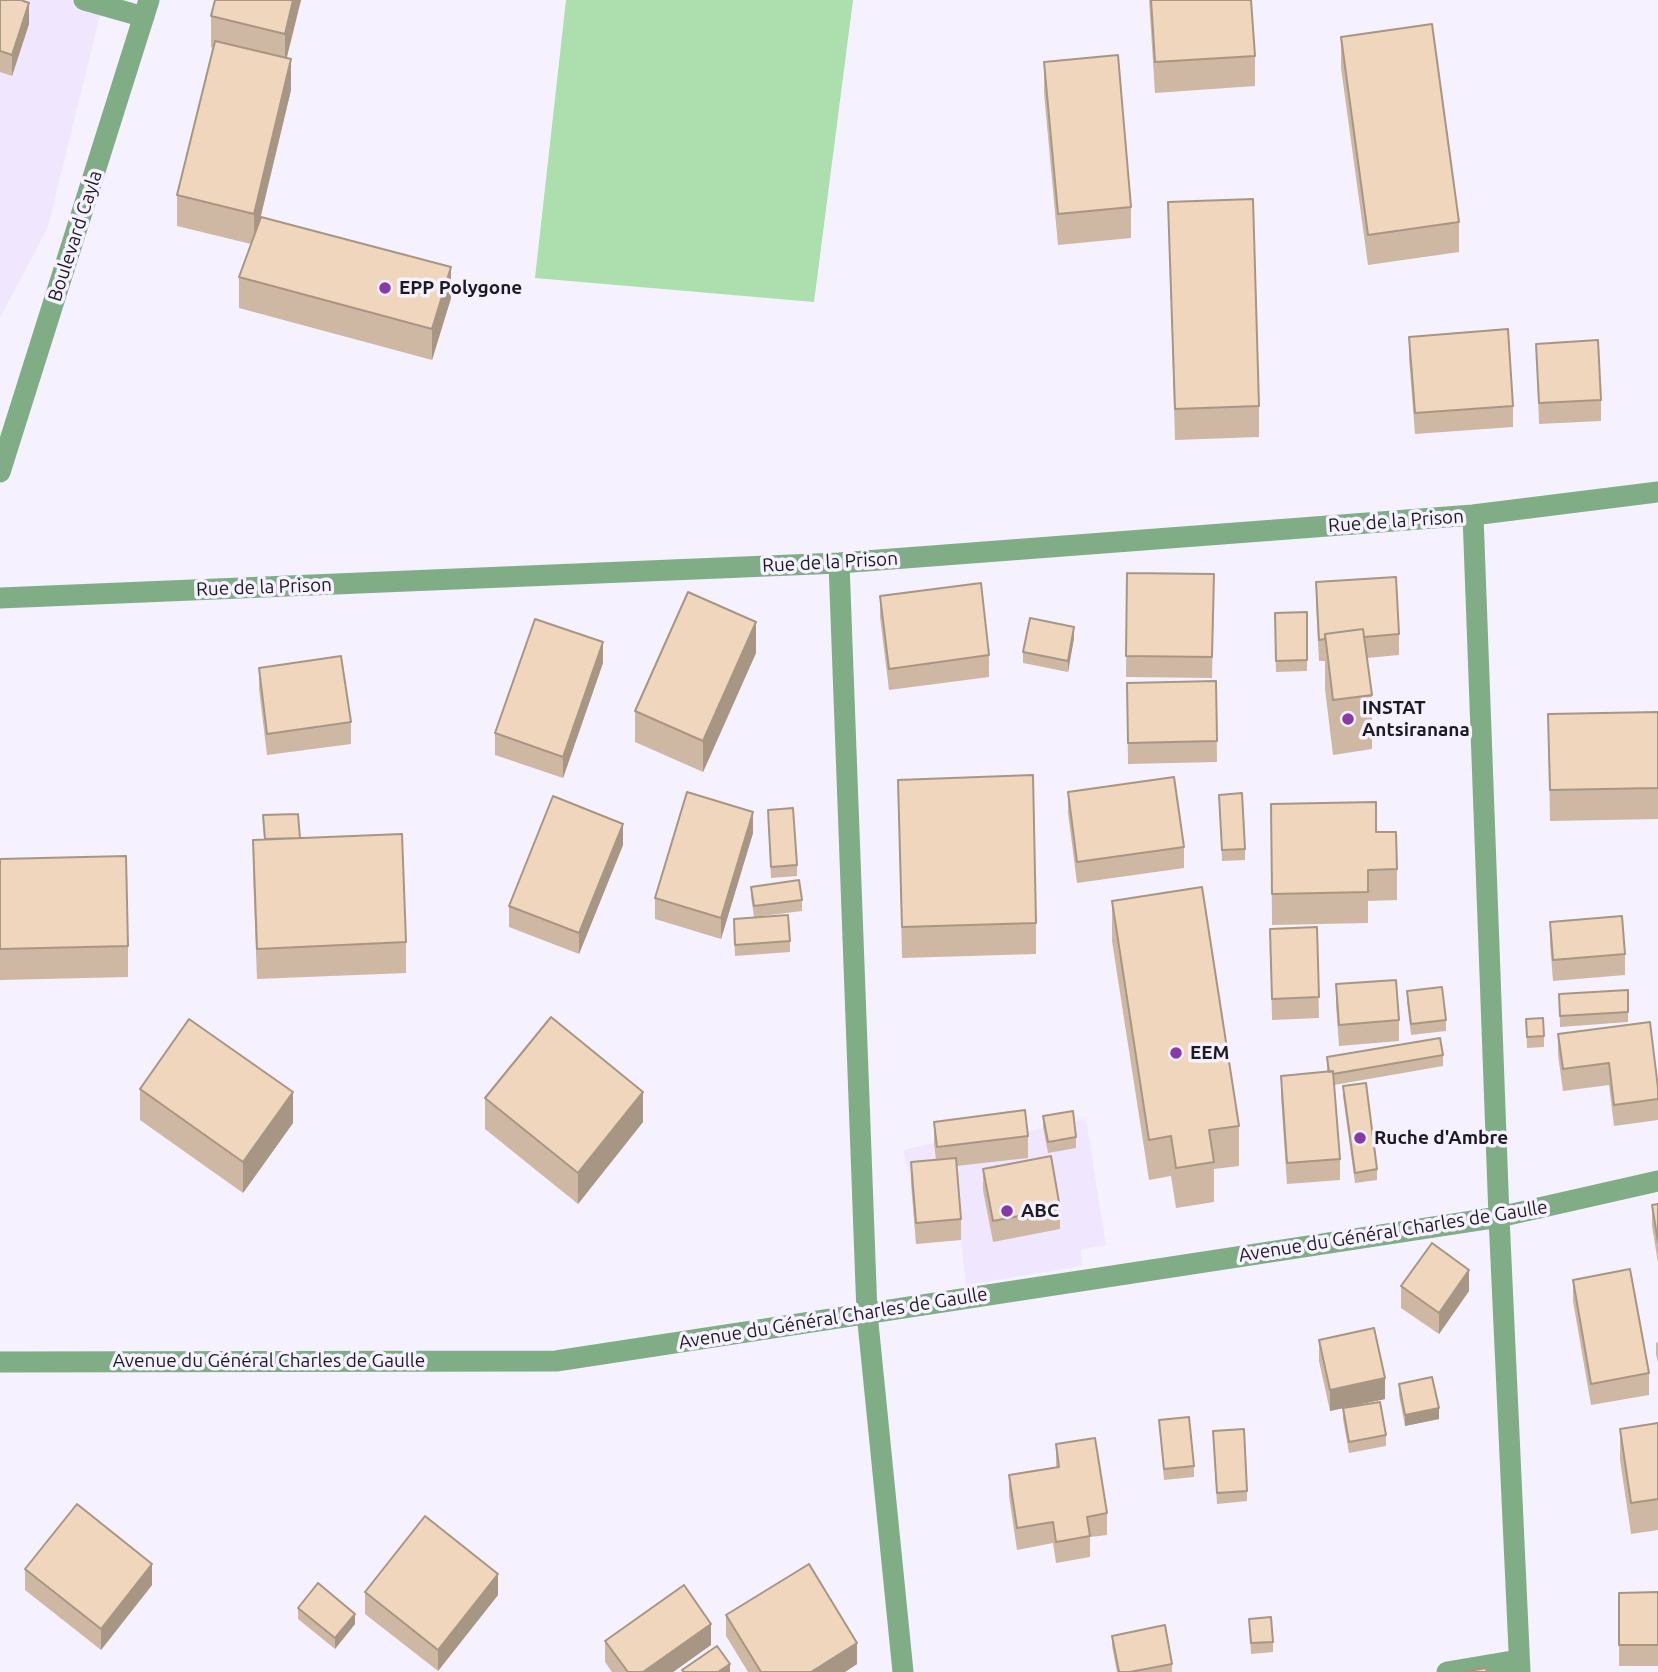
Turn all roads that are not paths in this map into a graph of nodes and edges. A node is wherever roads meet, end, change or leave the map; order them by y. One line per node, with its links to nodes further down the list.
1 (84, 0): 2 (street)
2 (146, 9): 3 (street, Boulevard Cayla)
3 (0, 472)
4 (1658, 492): 5 (street, Rue de la Prison)
5 (1474, 515): 6 (street, Rue de la Prison); 9 (street)
6 (839, 563): 7 (street, Rue de la Prison); 10 (street)
7 (0, 598)
8 (1658, 1181): 9 (street, Avenue du Général Charles de Gaulle)
9 (1499, 1217): 10 (street, Avenue du Général Charles de Gaulle); 12 (street)
10 (867, 1313): 11 (street, Avenue du Général Charles de Gaulle); 13 (street)
11 (0, 1362)
12 (1519, 1666): 14 (street)
13 (903, 1672)
14 (1447, 1672)

